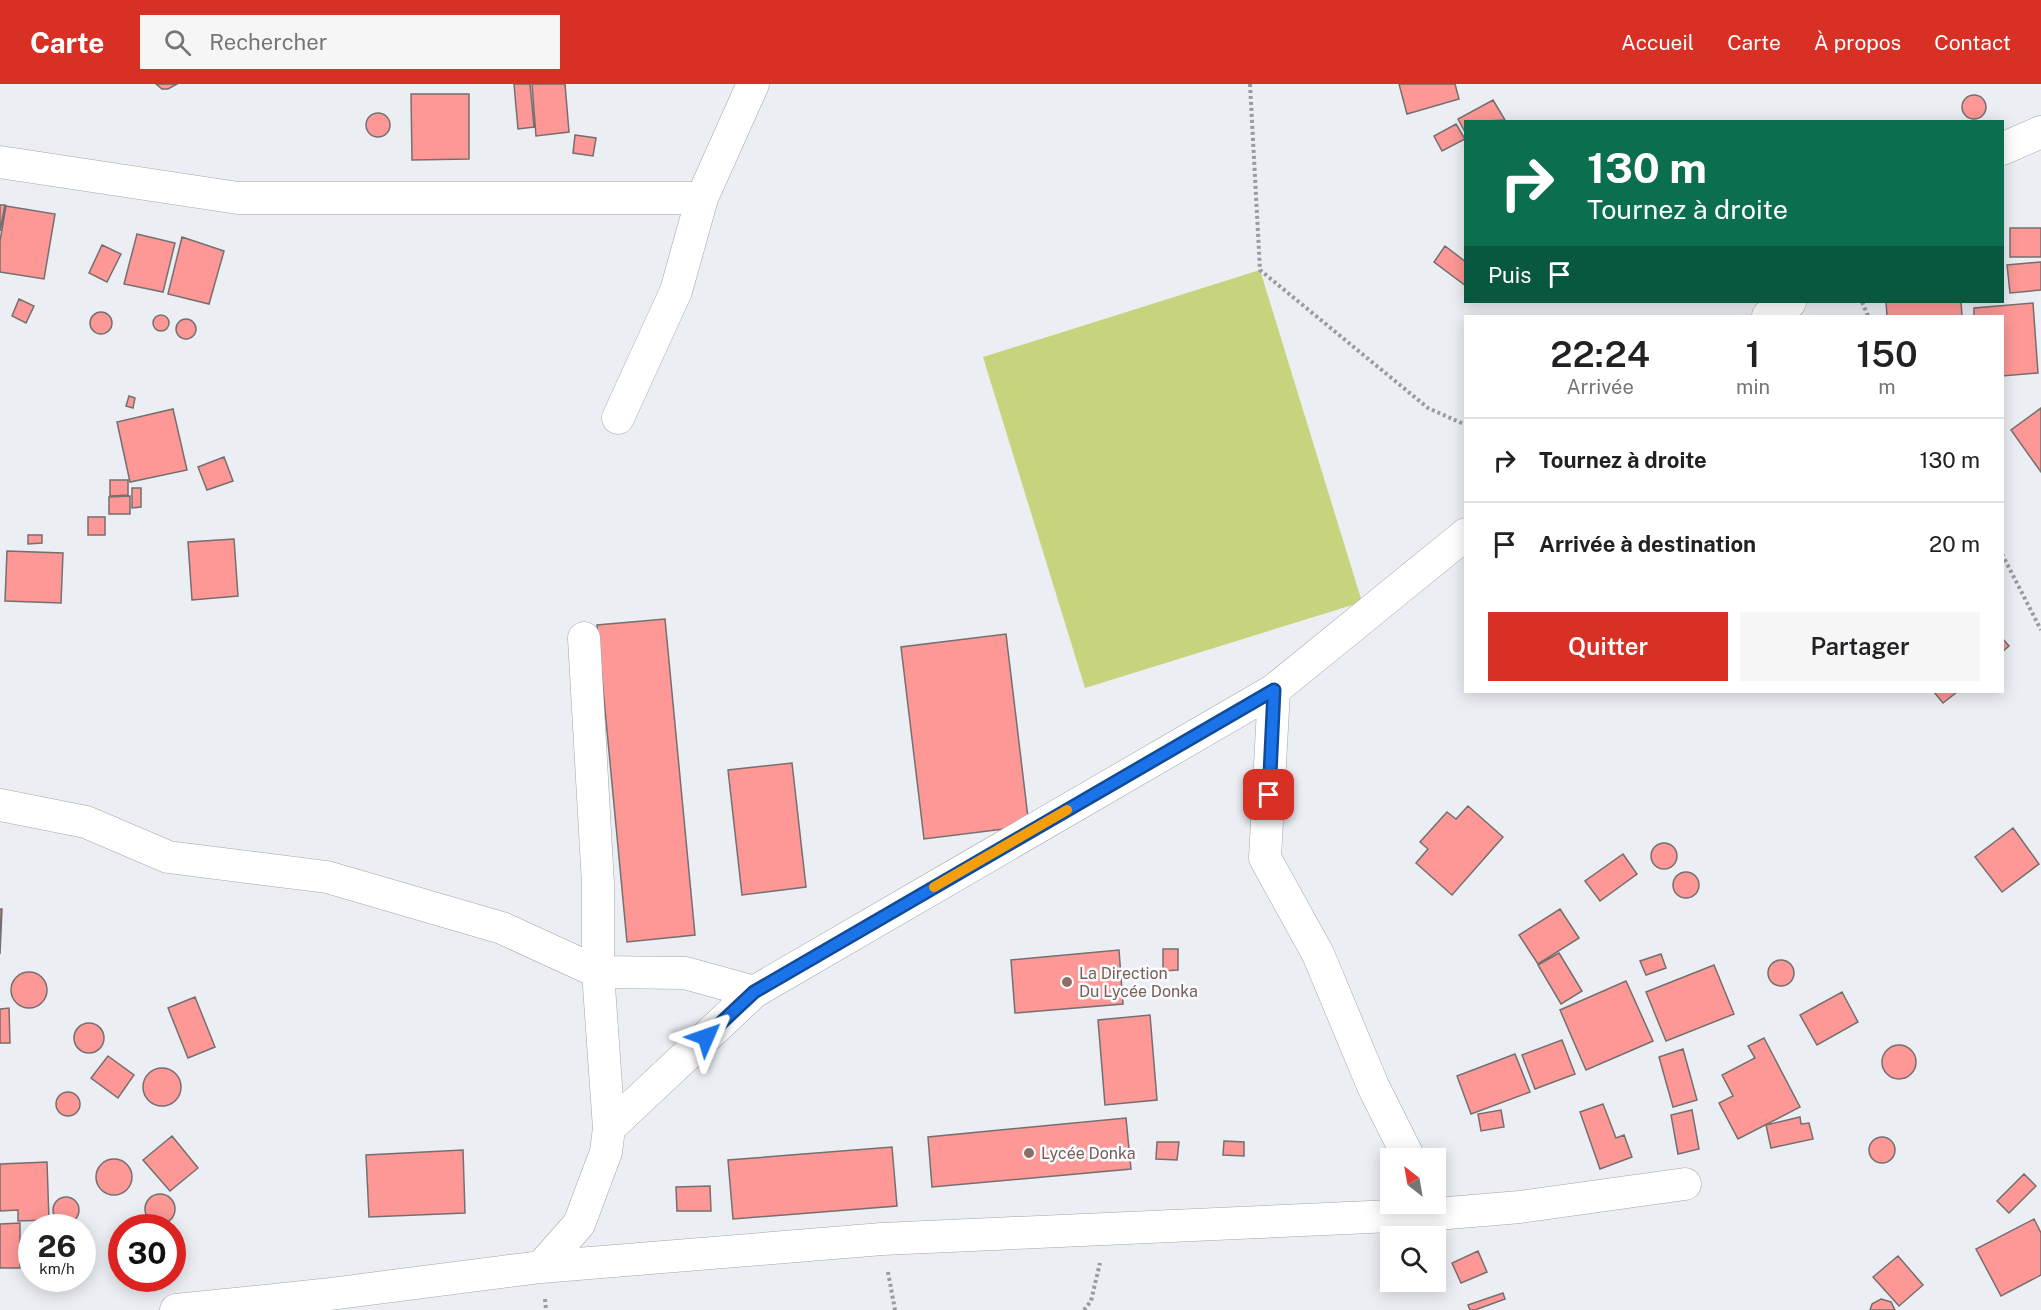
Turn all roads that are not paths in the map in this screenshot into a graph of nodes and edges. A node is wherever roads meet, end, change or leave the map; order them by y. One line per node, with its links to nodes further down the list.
1 (753, 84): 5 (street)
2 (2041, 132): 3 (street)
3 (2004, 148)
4 (0, 162): 5 (street)
5 (702, 198): 8 (street)
6 (1788, 303): 7 (street)
7 (1770, 315)
8 (618, 418)
9 (1464, 536): 11 (street)
10 (584, 638): 13 (street)
11 (1274, 690): 14 (street); 16 (street)
12 (0, 805): 13 (street)
13 (598, 972): 14 (street); 15 (street)
14 (754, 992): 15 (street)
15 (609, 1128): 20 (street)
16 (1404, 1148)
17 (1684, 1184): 18 (street)
18 (1446, 1208)
19 (1380, 1212): 20 (street)
20 (541, 1267): 21 (street)
21 (322, 1303): 22 (street)
22 (176, 1310)

